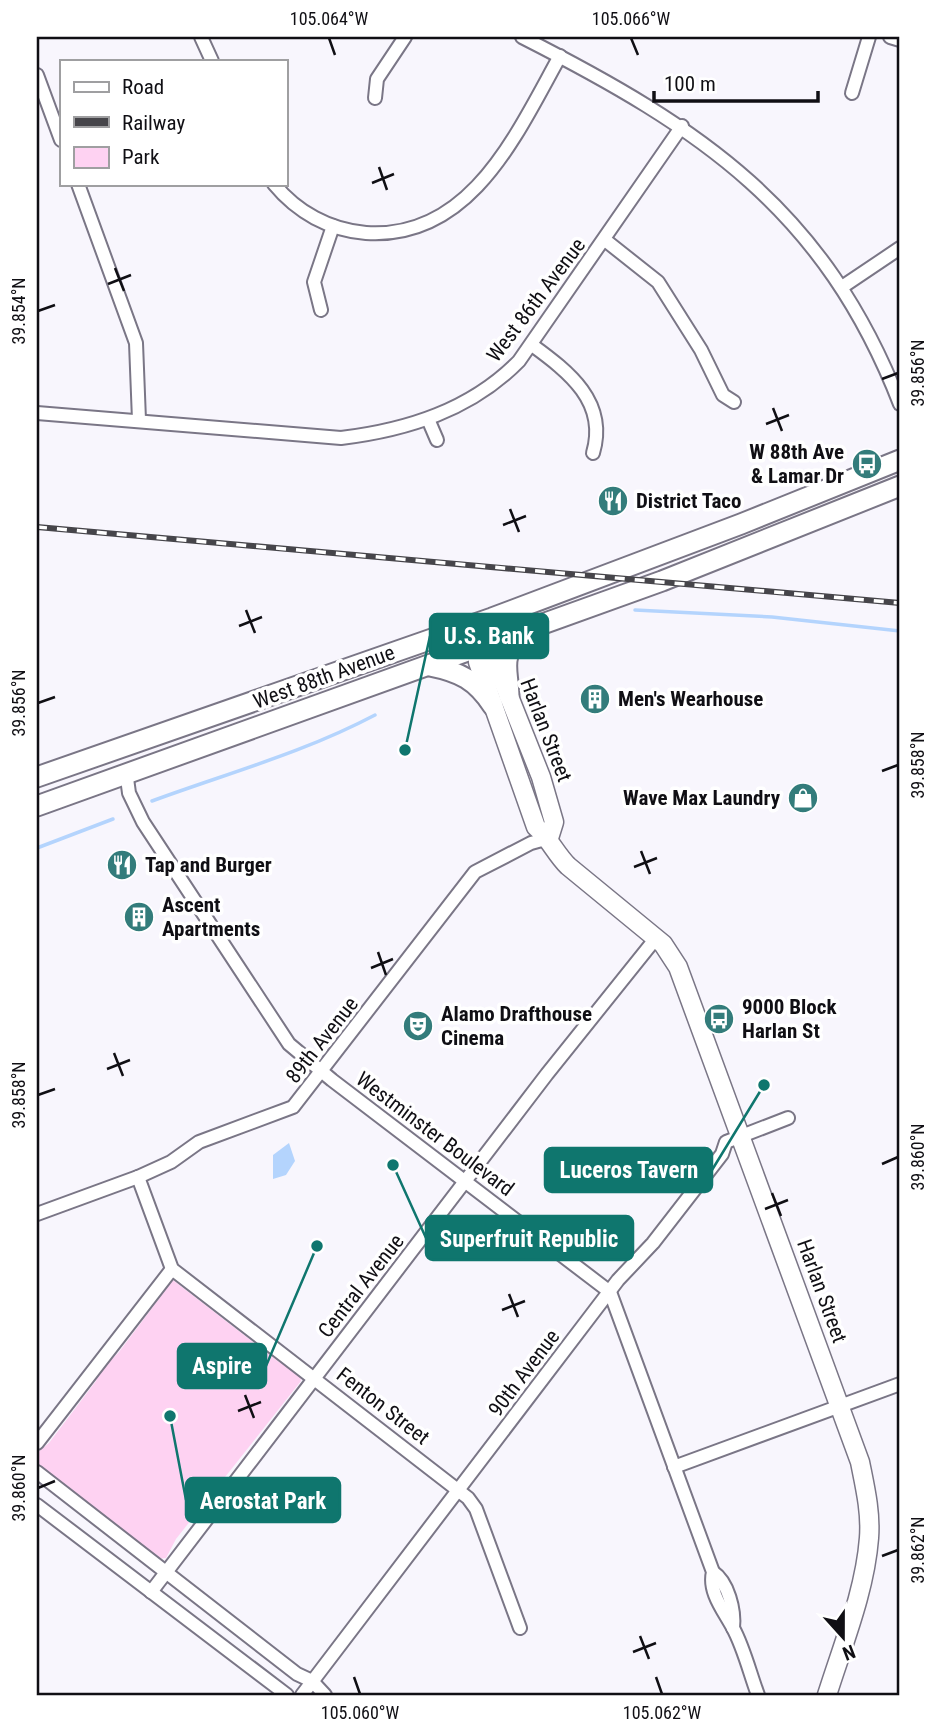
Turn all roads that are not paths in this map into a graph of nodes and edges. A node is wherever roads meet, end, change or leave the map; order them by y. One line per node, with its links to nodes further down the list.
1 (201, 37): 8 (street)
2 (405, 37): 11 (street)
3 (522, 37): 7 (street)
4 (869, 37): 10 (street)
5 (890, 37): 6 (street)
6 (900, 40)
7 (560, 56): 12 (street); 16 (street)
8 (212, 60)
9 (37, 75): 13 (street)
10 (852, 93)
11 (375, 98)
12 (682, 126): 17 (street, West 86th Avenue); 19 (street)
13 (60, 136)
14 (79, 186): 26 (street)
15 (276, 186): 16 (street)
16 (333, 226): 20 (street)
17 (605, 240): 21 (street, West 86th Avenue); 22 (street)
18 (900, 248): 19 (street)
19 (842, 287): 23 (street)
20 (321, 310)
21 (532, 345): 25 (street, West 86th Avenue); 28 (street)
22 (734, 402)
23 (900, 404)
24 (37, 413): 26 (street, West 86th Avenue)
25 (428, 419): 26 (street, West 86th Avenue); 27 (street)
26 (139, 420)
27 (437, 440)
28 (593, 453)
29 (900, 460): 31 (main road, West 88th Avenue)
30 (900, 486): 32 (main road, West 88th Avenue)
31 (470, 626): 33 (street, Harlan Street); 37 (main road, West 88th Avenue)
32 (534, 628): 33 (main road, West 88th Avenue); 35 (main road)
33 (478, 648): 34 (main road, West 88th Avenue); 35 (street, Harlan Street)
34 (425, 665): 35 (main road); 36 (main road, West 88th Avenue)
35 (501, 709): 38 (street, Harlan Street); 38 (street); 40 (street, Harlan Street)
36 (126, 771): 39 (main road, West 88th Avenue); 42 (street, Westminster Boulevard)
37 (37, 777)
38 (547, 797): 40 (street, Harlan Street)
39 (37, 806)
40 (549, 838): 41 (street, Harlan Street); 42 (street, 89th Avenue)
41 (656, 938): 44 (street, Harlan Street); 46 (street, Central Avenue)
42 (322, 1072): 45 (street, 89th Avenue); 46 (street, Westminster Boulevard)
43 (788, 1118): 44 (street, 90th Avenue)
44 (742, 1134): 49 (street, 90th Avenue); 52 (street, Harlan Street)
45 (138, 1177): 47 (street, 89th Avenue); 48 (street)
46 (466, 1181): 49 (street, Westminster Boulevard); 50 (street, Central Avenue)
47 (37, 1214)
48 (172, 1269): 50 (street, Fenton Street); 53 (street)
49 (610, 1292): 54 (street); 56 (street, 90th Avenue)
50 (315, 1377): 56 (street, Fenton Street); 58 (street, Central Avenue)
51 (900, 1384): 52 (street)
52 (840, 1407): 54 (street); 66 (street, Harlan Street)
53 (37, 1443)
54 (674, 1467): 65 (street)
55 (37, 1472): 58 (street)
56 (458, 1489): 60 (street, Fenton Street); 61 (street, 90th Avenue)
57 (37, 1505): 59 (street)
58 (166, 1572): 59 (street, Central Avenue); 61 (street)
59 (151, 1592): 62 (street)
60 (520, 1628)
61 (312, 1681): 63 (street, 90th Avenue); 64 (street)
62 (287, 1695)
63 (302, 1695)
64 (325, 1695)
65 (758, 1695)
66 (827, 1695)

